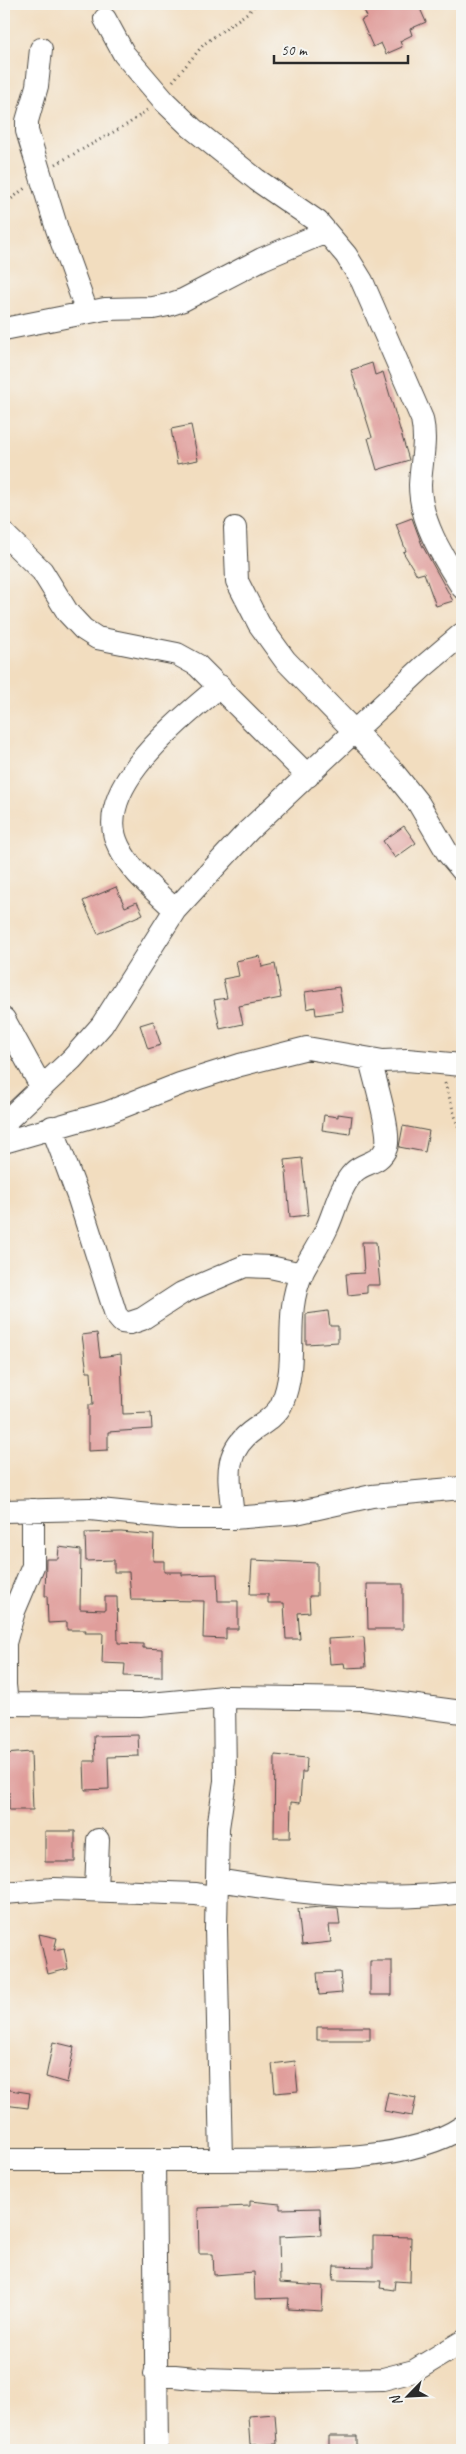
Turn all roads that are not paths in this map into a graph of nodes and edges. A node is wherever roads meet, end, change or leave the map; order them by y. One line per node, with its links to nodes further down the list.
1 (105, 19): 3 (street)
2 (41, 49): 4 (street)
3 (326, 232): 4 (street); 8 (street)
4 (87, 312): 5 (street)
5 (4, 329)
6 (234, 528): 11 (street)
7 (4, 534): 10 (street)
8 (462, 587)
9 (462, 634): 11 (street)
10 (220, 686): 12 (street); 14 (street)
11 (356, 732): 12 (street); 13 (street)
12 (308, 776): 14 (street)
13 (462, 870)
14 (175, 910): 18 (street)
15 (4, 1019): 18 (street)
16 (370, 1059): 17 (street); 20 (street); 22 (street)
17 (462, 1066)
18 (42, 1088): 19 (street)
19 (4, 1123)
20 (52, 1127): 21 (street); 22 (street)
21 (4, 1142)
22 (302, 1274): 26 (street)
23 (458, 1492): 26 (street)
24 (33, 1510): 25 (street); 26 (street); 28 (street)
25 (4, 1511)
26 (233, 1518)
27 (224, 1697): 28 (street); 29 (street); 31 (street)
28 (6, 1704)
29 (462, 1712)
30 (98, 1840): 32 (street)
31 (216, 1889): 32 (street); 33 (street); 38 (street)
32 (96, 1890): 34 (street)
33 (462, 1892)
34 (4, 1893)
35 (462, 2127): 38 (street)
36 (4, 2160): 37 (street)
37 (154, 2160): 38 (street); 40 (street)
38 (221, 2160)
39 (462, 2342): 40 (street)
40 (156, 2374): 41 (street)
41 (157, 2450)

